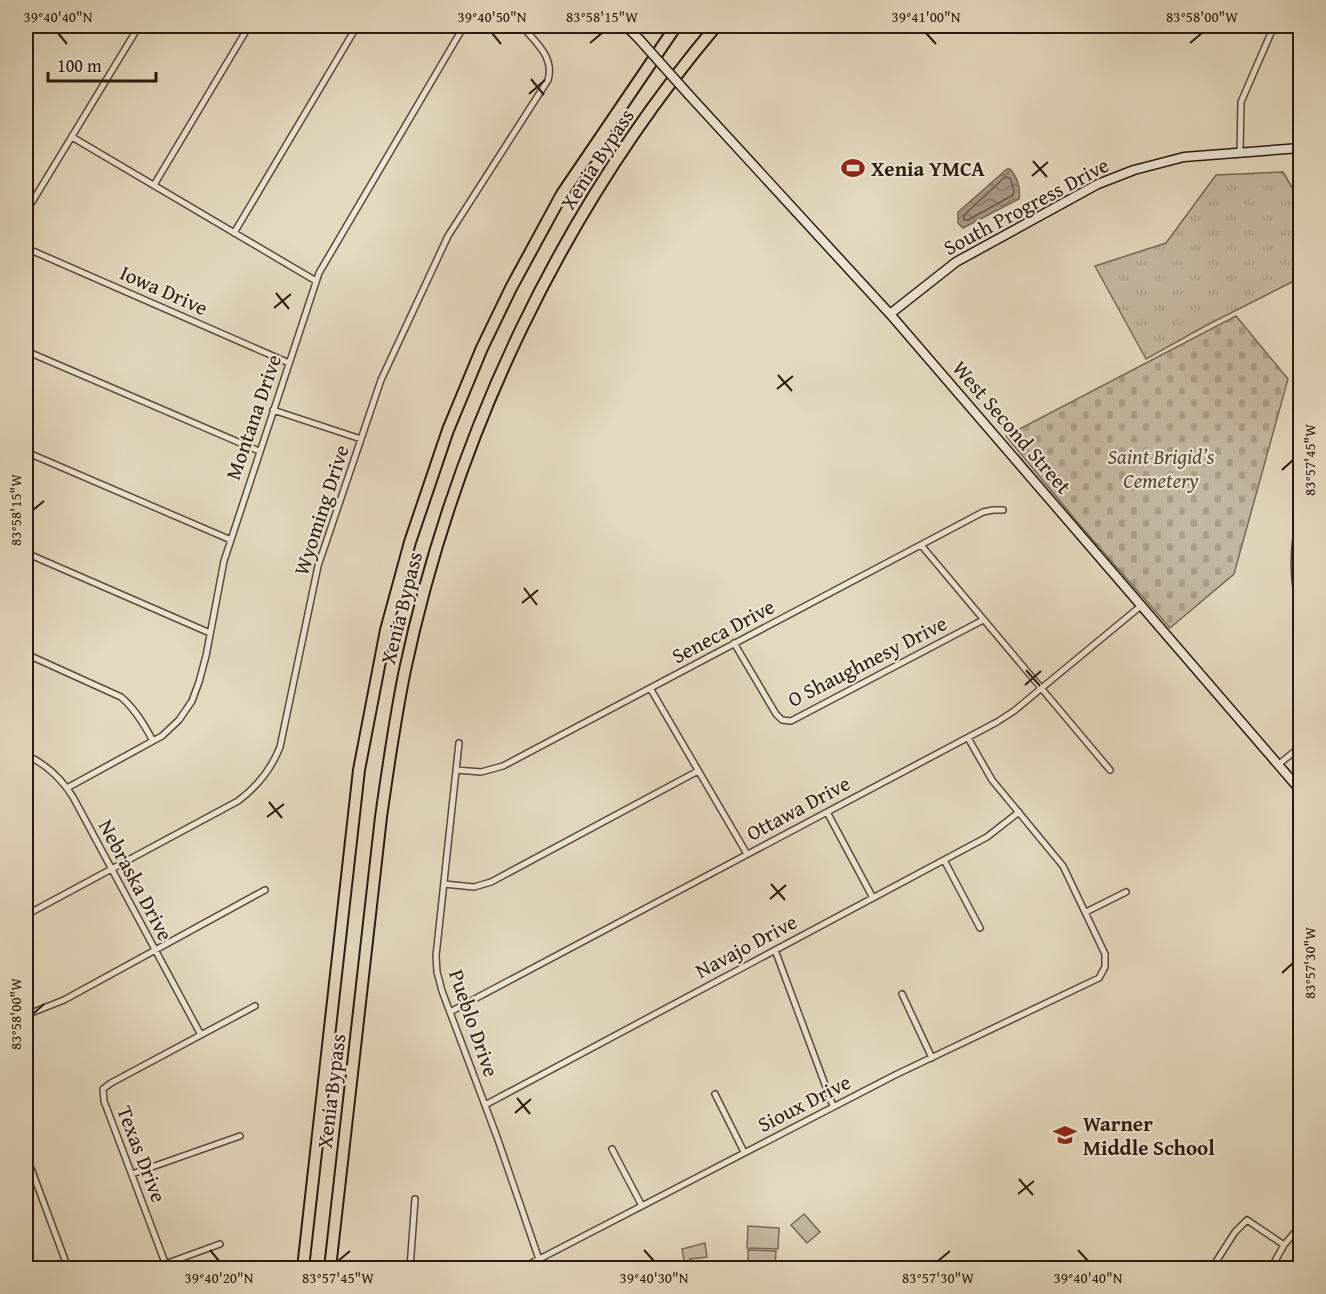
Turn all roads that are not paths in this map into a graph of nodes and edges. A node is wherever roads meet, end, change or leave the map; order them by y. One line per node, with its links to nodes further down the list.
1 (139, 26): 10 (street)
2 (249, 26): 13 (street)
3 (357, 26): 15 (street)
4 (464, 26): 17 (street, Montana Drive)
5 (522, 26): 22 (street, Wyoming Drive)
6 (626, 26): 18 (main road, West Second Street, bridge)
7 (676, 26): 78 (highway, Xenia Bypass)
8 (716, 26): 69 (highway, Xenia Bypass)
9 (1274, 26): 12 (street)
10 (72, 137): 13 (street); 14 (street)
11 (1300, 148): 12 (main road, South Progress Drive)
12 (1240, 153): 18 (main road, South Progress Drive)
13 (154, 185): 15 (street)
14 (26, 212)
15 (234, 233): 17 (street)
16 (26, 248): 20 (street, Iowa Drive)
17 (316, 281): 20 (street, Montana Drive)
18 (890, 314): 30 (main road, West Second Street)
19 (26, 351): 23 (street)
20 (289, 363): 21 (street, Montana Drive)
21 (273, 410): 22 (street); 23 (street, Montana Drive)
22 (361, 439): 53 (street, Wyoming Drive)
23 (259, 451): 27 (street, Montana Drive)
24 (26, 452): 27 (street)
25 (1003, 510): 28 (street, Seneca Drive)
26 (1300, 515): 31 (street)
27 (231, 540): 33 (street, Montana Drive)
28 (921, 545): 32 (street); 34 (street, Seneca Drive)
29 (26, 553): 33 (street)
30 (1142, 605): 37 (street, Ottawa Drive); 43 (main road, West Second Street)
31 (1300, 609)
32 (983, 620): 34 (street, O Shaughnesy Drive); 37 (street)
33 (210, 633): 39 (street, Montana Drive)
34 (734, 644): 36 (street, Seneca Drive)
35 (26, 654): 39 (street)
36 (650, 688): 44 (street, Seneca Drive); 46 (street)
37 (1041, 688): 38 (street, Ottawa Drive); 45 (street)
38 (968, 738): 49 (street, Ottawa Drive); 50 (street)
39 (153, 741): 47 (street, Montana Drive)
40 (459, 743): 44 (street, Pueblo Drive)
41 (1300, 747): 43 (street)
42 (26, 755): 47 (street, Nebraska Drive)
43 (1279, 764): 48 (main road, West Second Street)
44 (456, 770): 54 (street, Pueblo Drive)
45 (1110, 770)
46 (698, 771): 51 (street); 54 (street)
47 (67, 788): 53 (street, Nebraska Drive)
48 (1300, 790)
49 (827, 812): 51 (street, Ottawa Drive); 57 (street)
50 (1019, 812): 52 (street, Navajo Drive); 58 (street)
51 (747, 854): 65 (street, Ottawa Drive)
52 (944, 860): 57 (street, Navajo Drive); 60 (street)
53 (111, 869): 59 (street, Wyoming Drive); 61 (street, Nebraska Drive)
54 (444, 884): 65 (street, Pueblo Drive)
55 (265, 890): 61 (street)
56 (1126, 892): 58 (street)
57 (873, 898): 62 (street, Navajo Drive)
58 (1086, 912): 68 (street, Sioux Drive)
59 (26, 915)
60 (980, 928)
61 (155, 950): 66 (street); 67 (street, Nebraska Drive)
62 (775, 950): 71 (street, Navajo Drive); 72 (street)
63 (902, 994): 68 (street)
64 (255, 1006): 67 (street)
65 (450, 1012): 71 (street, Pueblo Drive)
66 (26, 1016)
67 (201, 1035): 77 (street, Texas Drive)
68 (932, 1058): 72 (street, Sioux Drive)
69 (352, 1077): 90 (highway, Xenia Bypass); 91 (highway)
70 (715, 1094): 75 (street)
71 (485, 1105): 85 (street, Pueblo Drive)
72 (833, 1106): 75 (street, Sioux Drive)
73 (240, 1136): 77 (street)
74 (612, 1149): 80 (street)
75 (744, 1152): 80 (street, Sioux Drive)
76 (26, 1155): 87 (street)
77 (132, 1174): 86 (street, Texas Drive)
78 (312, 1180): 88 (highway); 89 (highway, Xenia Bypass)
79 (415, 1199): 92 (street)
80 (642, 1206): 85 (street, Sioux Drive)
81 (1300, 1226): 84 (street)
82 (1300, 1233): 84 (street)
83 (220, 1244): 86 (street)
84 (1284, 1245): 95 (street); 96 (street)
85 (538, 1260): 93 (street, Sioux Drive); 94 (street, Pueblo Drive)
86 (166, 1266)
87 (68, 1269)
88 (297, 1269)
89 (303, 1269)
90 (330, 1269)
91 (336, 1269)
92 (410, 1269)
93 (522, 1269)
94 (542, 1269)
95 (1212, 1269)
96 (1271, 1269)

